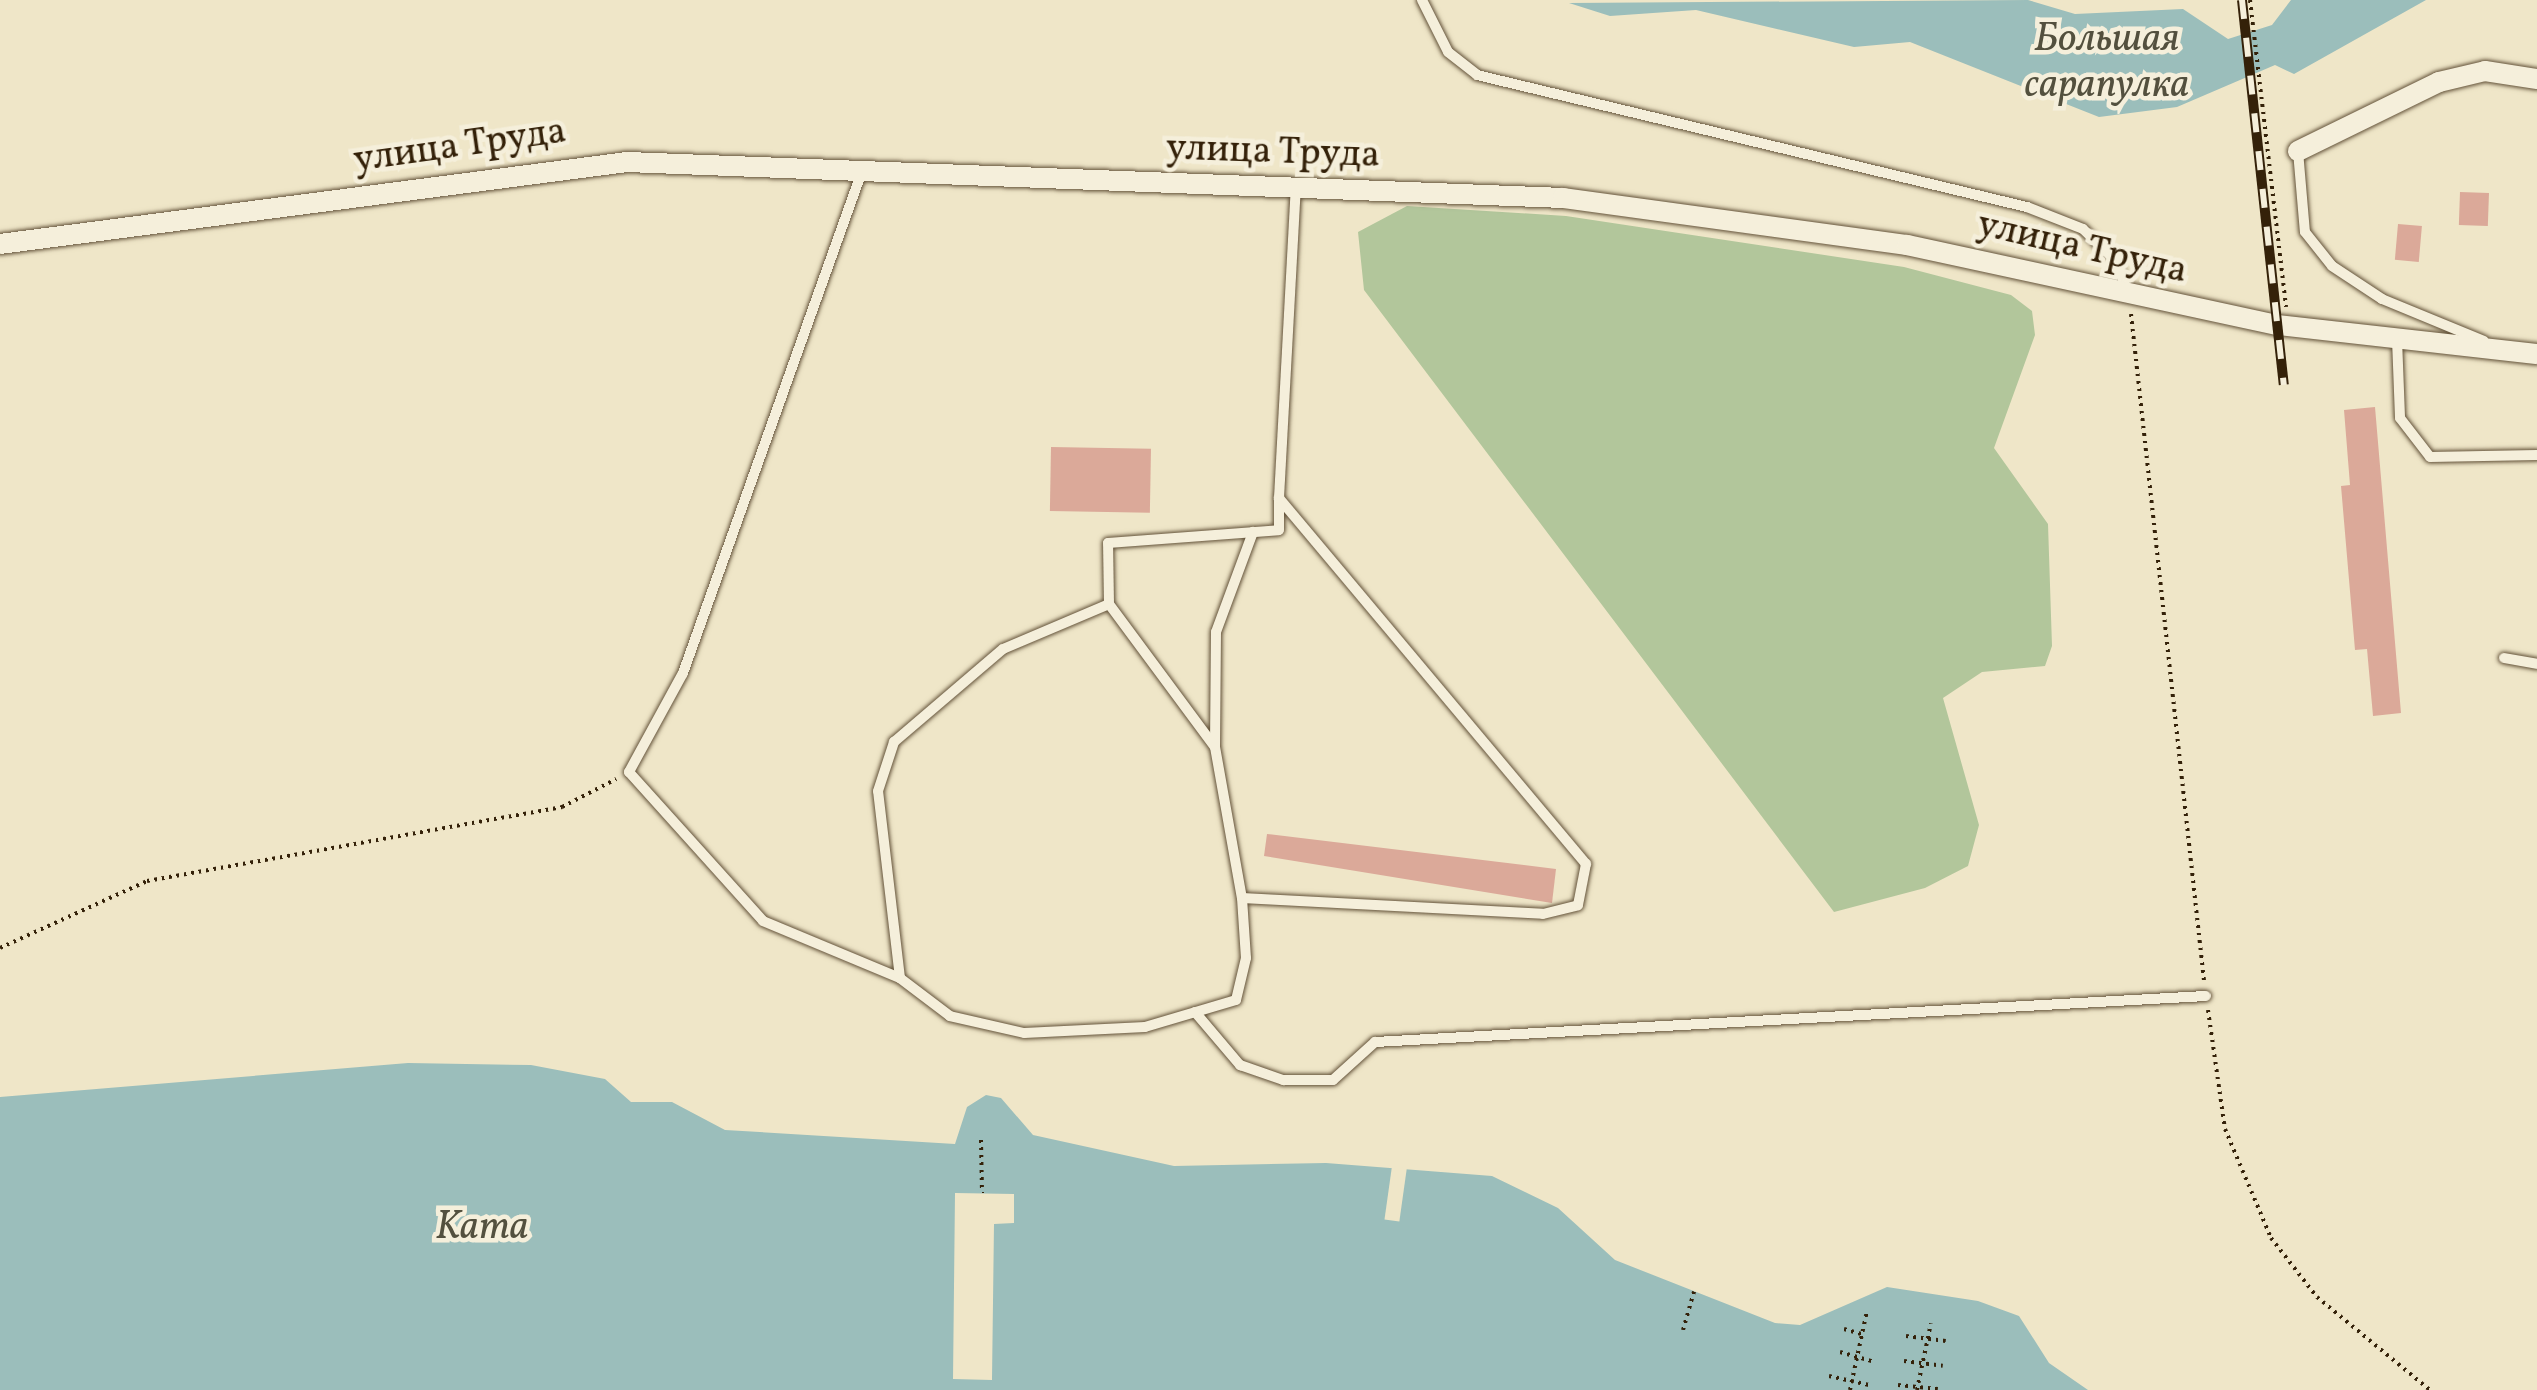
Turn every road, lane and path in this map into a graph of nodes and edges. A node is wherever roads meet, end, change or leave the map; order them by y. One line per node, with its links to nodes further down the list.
1 (1422, 0): 8 (lane)
2 (2250, 0): 9 (path)
3 (2537, 78): 4 (street)
4 (2298, 151): 11 (lane)
5 (861, 174): 6 (street, улица Труда); 7 (street, улица Труда); 20 (lane)
6 (1296, 189): 8 (street, улица Труда); 14 (lane)
7 (0, 244)
8 (2130, 298): 9 (street, улица Труда); 24 (path)
9 (2288, 327): 10 (street, улица Труда)
10 (2397, 339): 11 (street, улица Труда); 13 (lane)
11 (2508, 351): 12 (street, улица Труда)
12 (2537, 354)
13 (2537, 455)
14 (1279, 498): 15 (lane); 21 (lane)
15 (1253, 532): 16 (lane); 19 (lane)
16 (1109, 604): 19 (lane); 23 (lane)
17 (2504, 658): 18 (lane)
18 (2537, 664)
19 (1216, 747): 21 (lane)
20 (629, 772): 22 (path); 23 (lane)
21 (1242, 898): 25 (lane)
22 (0, 948)
23 (900, 978): 25 (lane)
24 (2206, 996): 25 (lane); 50 (path)
25 (1195, 1012)
26 (982, 1140): 27 (path)
27 (982, 1193)
28 (1694, 1292): 32 (path)
29 (1866, 1311): 33 (path)
30 (1931, 1323): 35 (path)
31 (1844, 1329): 33 (path)
32 (1683, 1330)
33 (1862, 1334): 38 (path)
34 (1906, 1336): 35 (path)
35 (1927, 1339): 36 (path); 41 (path)
36 (1946, 1341)
37 (1840, 1352): 38 (path)
38 (1857, 1357): 40 (path); 44 (path)
39 (1904, 1360): 41 (path)
40 (1872, 1361)
41 (1922, 1364): 42 (path); 47 (path)
42 (1942, 1366)
43 (1829, 1376): 44 (path)
44 (1852, 1381): 46 (path); 48 (path)
45 (1898, 1385): 47 (path)
46 (1869, 1386)
47 (1917, 1389): 49 (path)
48 (1850, 1390)
49 (1938, 1390)
50 (2430, 1390)

